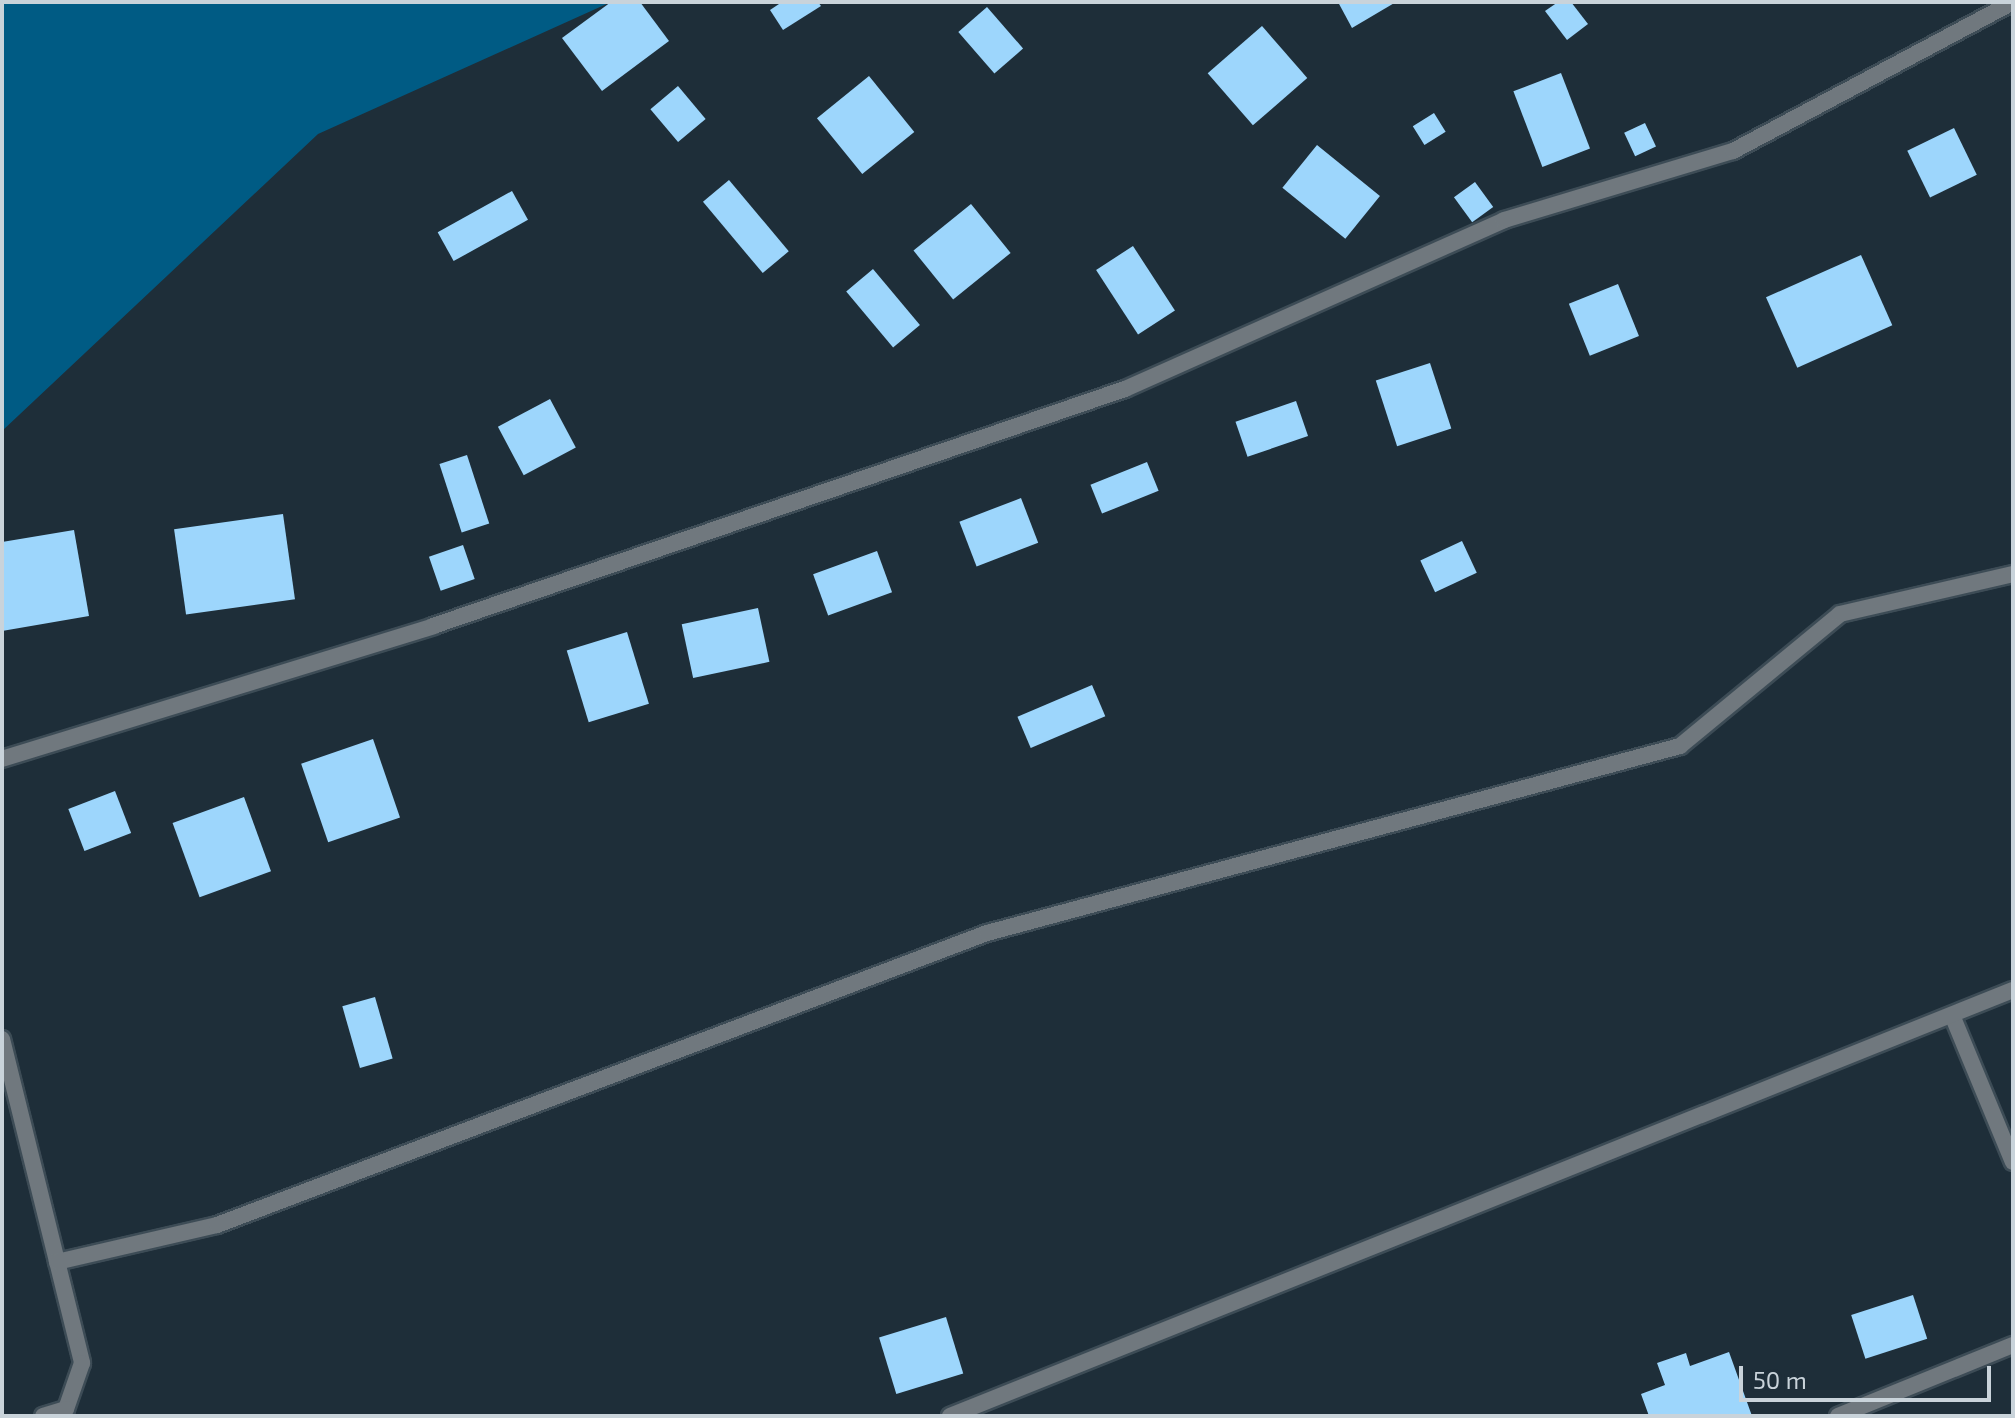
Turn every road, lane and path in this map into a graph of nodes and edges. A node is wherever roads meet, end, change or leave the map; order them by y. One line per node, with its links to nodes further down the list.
1 (2008, 3): 3 (street)
2 (2013, 574): 8 (street)
3 (2, 759)
4 (2013, 990): 5 (street)
5 (1952, 1015): 7 (street); 11 (street)
6 (2, 1039): 8 (street)
7 (2013, 1162)
8 (57, 1262): 10 (street)
9 (2013, 1345): 12 (street)
10 (43, 1416)
11 (950, 1416)
12 (1838, 1416)

